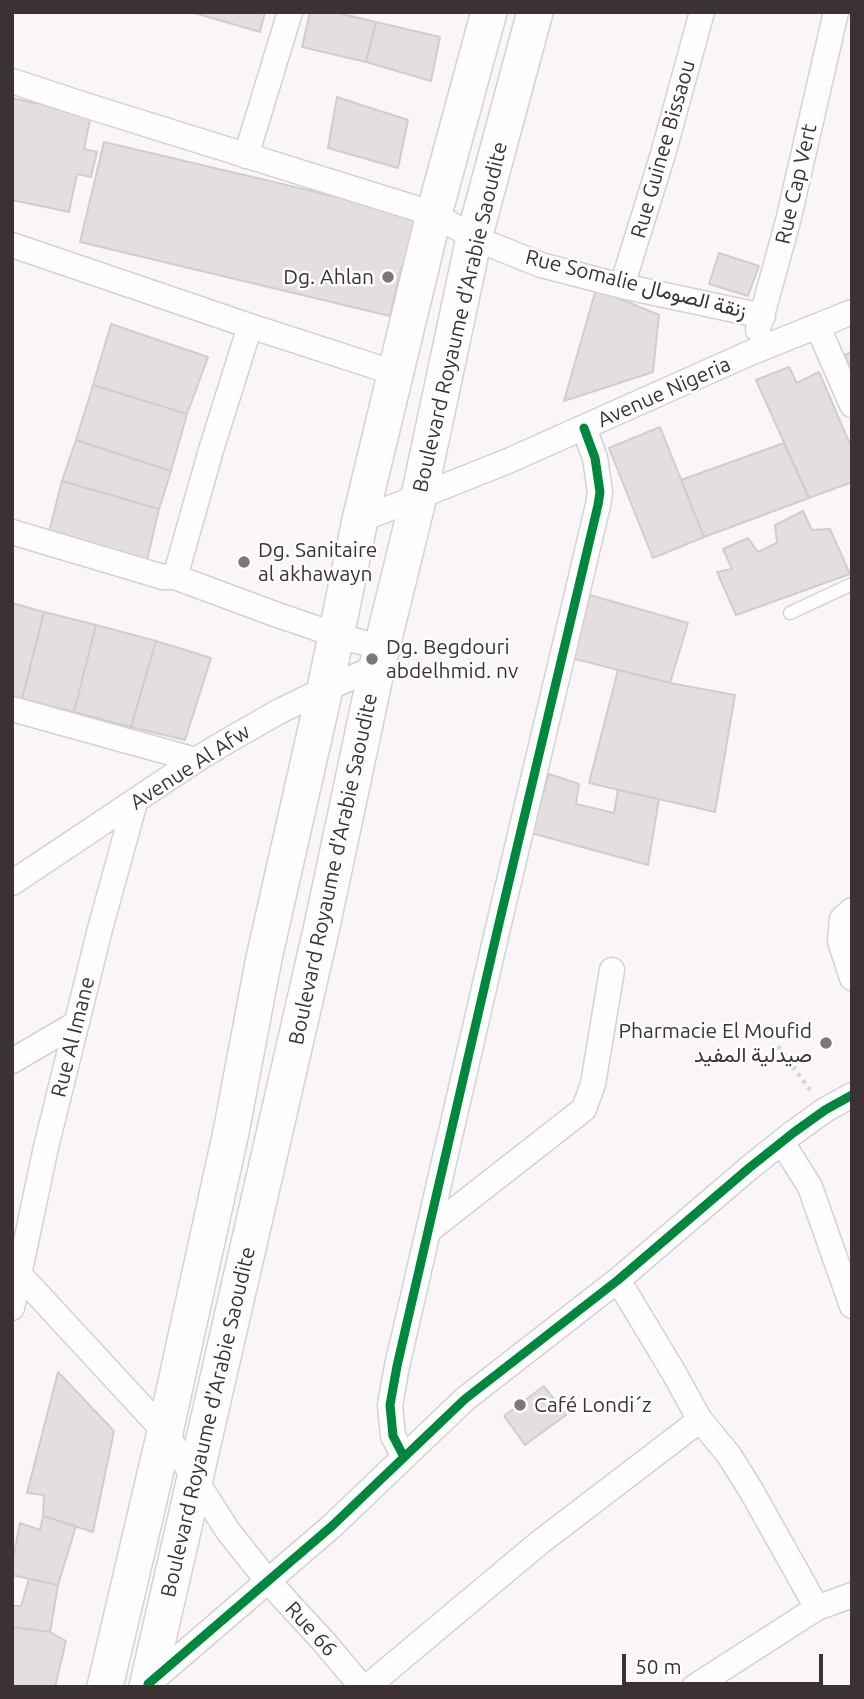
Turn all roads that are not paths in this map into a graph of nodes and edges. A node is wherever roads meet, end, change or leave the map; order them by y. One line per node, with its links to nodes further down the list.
1 (290, 12): 7 (street)
2 (489, 12): 8 (main road, Boulevard Royaume d'Arabie Saoudite)
3 (535, 12): 9 (main road, Boulevard Royaume d'Arabie Saoudite)
4 (702, 12): 11 (street, Rue Guinee Bissaou)
5 (836, 12): 13 (street, Rue Cap Vert)
6 (12, 81): 7 (street, Rue Somalie زنقة الصومال)
7 (246, 156): 8 (street, Rue Somalie زنقة الصومال)
8 (434, 214): 9 (street, Rue Somalie زنقة الصومال); 17 (main road, Boulevard Royaume d'Arabie Saoudite)
9 (474, 238): 11 (street, Rue Somalie زنقة الصومال); 20 (main road, Boulevard Royaume d'Arabie Saoudite)
10 (12, 245): 14 (street)
11 (622, 286): 13 (street, Rue Somalie زنقة الصومال)
12 (852, 312): 15 (street, Avenue Nigeria)
13 (763, 316): 16 (street, Rue Cap Vert)
14 (250, 326): 17 (street); 23 (street)
15 (818, 327): 16 (street, Avenue Nigeria); 18 (street)
16 (750, 354): 19 (street, Avenue Nigeria)
17 (395, 373): 21 (main road, Boulevard Royaume d'Arabie Saoudite)
18 (852, 405)
19 (584, 428): 20 (street, Avenue Nigeria); 40 (street)
20 (419, 496): 21 (street, Avenue Nigeria); 27 (main road, Boulevard Royaume d'Arabie Saoudite)
21 (360, 520): 26 (main road, Boulevard Royaume d'Arabie Saoudite)
22 (12, 532): 23 (street)
23 (174, 577): 26 (street)
24 (852, 584): 25 (lane)
25 (790, 613)
26 (336, 635): 27 (street); 28 (main road, Boulevard Royaume d'Arabie Saoudite)
27 (379, 658): 28 (street, Avenue Al Afw); 48 (main road, Boulevard Royaume d'Arabie Saoudite)
28 (325, 689): 30 (street, Avenue Al Afw); 46 (main road, Boulevard Royaume d'Arabie Saoudite)
29 (12, 709): 30 (street)
30 (196, 760): 31 (street, Avenue Al Afw)
31 (135, 802): 32 (street, Avenue Al Afw); 36 (street, Rue Al Imane)
32 (12, 883)
33 (852, 910): 35 (street)
34 (612, 970): 40 (street)
35 (852, 978)
36 (77, 1023): 37 (street); 41 (street, Rue Al Imane)
37 (12, 1061)
38 (852, 1095): 39 (street)
39 (782, 1142): 42 (street); 43 (street)
40 (428, 1231): 47 (street)
41 (16, 1267): 44 (street, Rue Al Imane); 46 (street)
42 (618, 1280): 45 (street); 47 (street)
43 (852, 1306)
44 (12, 1308)
45 (700, 1420): 51 (street); 54 (street)
46 (165, 1432): 48 (street, Rue 66); 53 (main road, Boulevard Royaume d'Arabie Saoudite)
47 (404, 1457): 49 (street)
48 (194, 1479): 49 (street, Rue 66); 52 (main road, Boulevard Royaume d'Arabie Saoudite)
49 (267, 1580): 52 (street); 54 (street, Rue 66)
50 (852, 1595): 51 (street)
51 (817, 1608): 55 (street)
52 (147, 1686)
53 (105, 1687)
54 (364, 1687)
55 (694, 1687)

